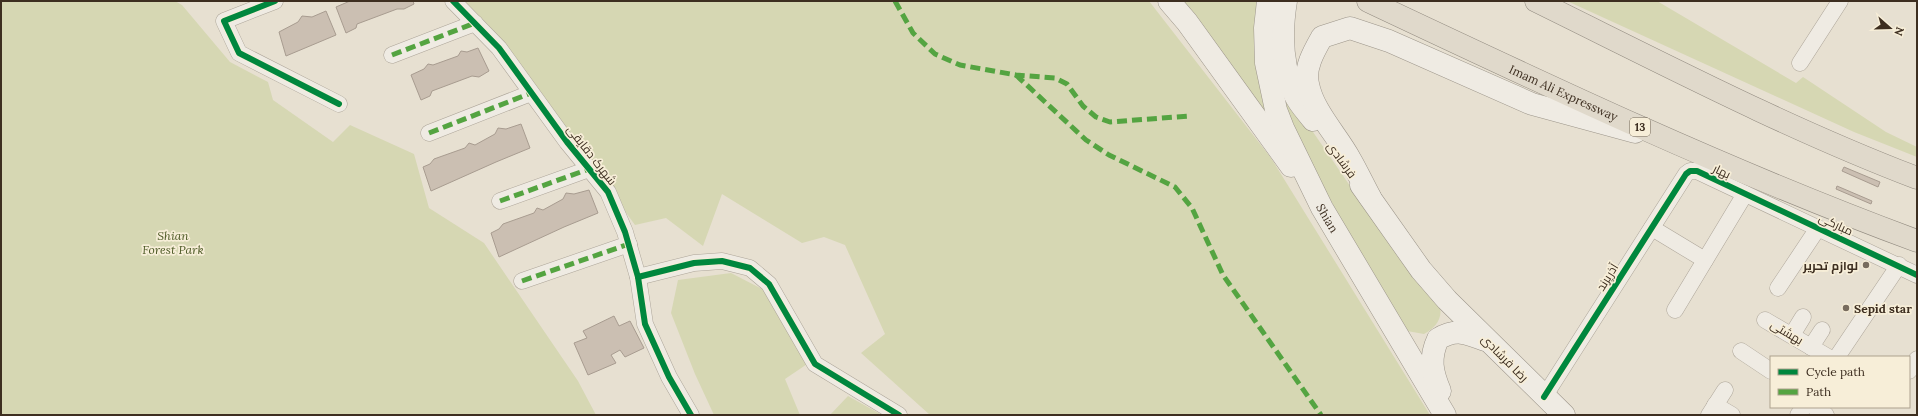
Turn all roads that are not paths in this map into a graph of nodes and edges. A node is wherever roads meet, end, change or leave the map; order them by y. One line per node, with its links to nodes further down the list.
1 (275, 1): 13 (street)
2 (454, 1): 9 (street, شهرک دقایقی)
3 (1169, 1): 22 (main road)
4 (1268, 1): 22 (main road, Shian)
5 (1286, 1): 20 (main road, فرشادی)
6 (1368, 1): 15 (highway, Imam Ali Expressway / 13)
7 (1536, 1): 18 (highway)
8 (1840, 1): 11 (street)
9 (475, 23): 10 (street); 12 (street, شهرک دقایقی)
10 (392, 55)
11 (1800, 63)
12 (531, 93): 14 (street); 16 (street, شهرک دقایقی)
13 (339, 104)
14 (429, 132)
15 (1687, 147): 20 (main road); 25 (highway, Imam Ali Expressway / 13)
16 (589, 169): 21 (street); 26 (street, شهرک دقایقی)
17 (1690, 170): 19 (street, بهار); 23 (street, آذرپرند)
18 (1917, 178)
19 (1745, 194): 24 (street, مبارکی); 27 (street)
20 (1370, 197): 33 (main road, فرشادی)
21 (500, 201)
22 (1322, 208): 39 (main road, Shian)
23 (1652, 228): 27 (street); 50 (street, آذرپرند)
24 (1818, 228): 28 (street, مبارکی); 32 (street)
25 (1917, 241)
26 (629, 244): 30 (street, شهرک دقایقی); 31 (street)
27 (1705, 260): 34 (street)
28 (1899, 265): 29 (street, مبارکی); 45 (street)
29 (1917, 275)
30 (638, 277): 53 (street, شهرک دقایقی); 54 (street)
31 (522, 282)
32 (1778, 288)
33 (1447, 300): 40 (main road); 41 (main road, رضا فرشادی)
34 (1675, 310)
35 (1803, 317): 38 (street)
36 (1766, 320): 38 (street, بهشتی)
37 (1822, 330): 42 (street)
38 (1792, 335): 42 (street, بهشتی)
39 (1400, 338): 40 (main road); 55 (main road, Shian)
40 (1438, 340): 41 (main road); 56 (main road)
41 (1490, 343): 50 (main road, رضا فرشادی)
42 (1811, 347): 44 (street, بهشتی)
43 (1741, 351): 47 (street)
44 (1826, 356)
45 (1838, 356)
46 (1917, 359): 48 (street)
47 (1770, 370)
48 (1910, 370)
49 (1725, 390): 52 (street)
50 (1544, 397): 57 (main road, رضا فرشادی)
51 (1816, 408): 59 (street)
52 (1712, 410): 58 (street)
53 (691, 415)
54 (899, 415)
55 (1445, 415)
56 (1452, 415)
57 (1564, 415)
58 (1732, 415)
59 (1826, 415)

